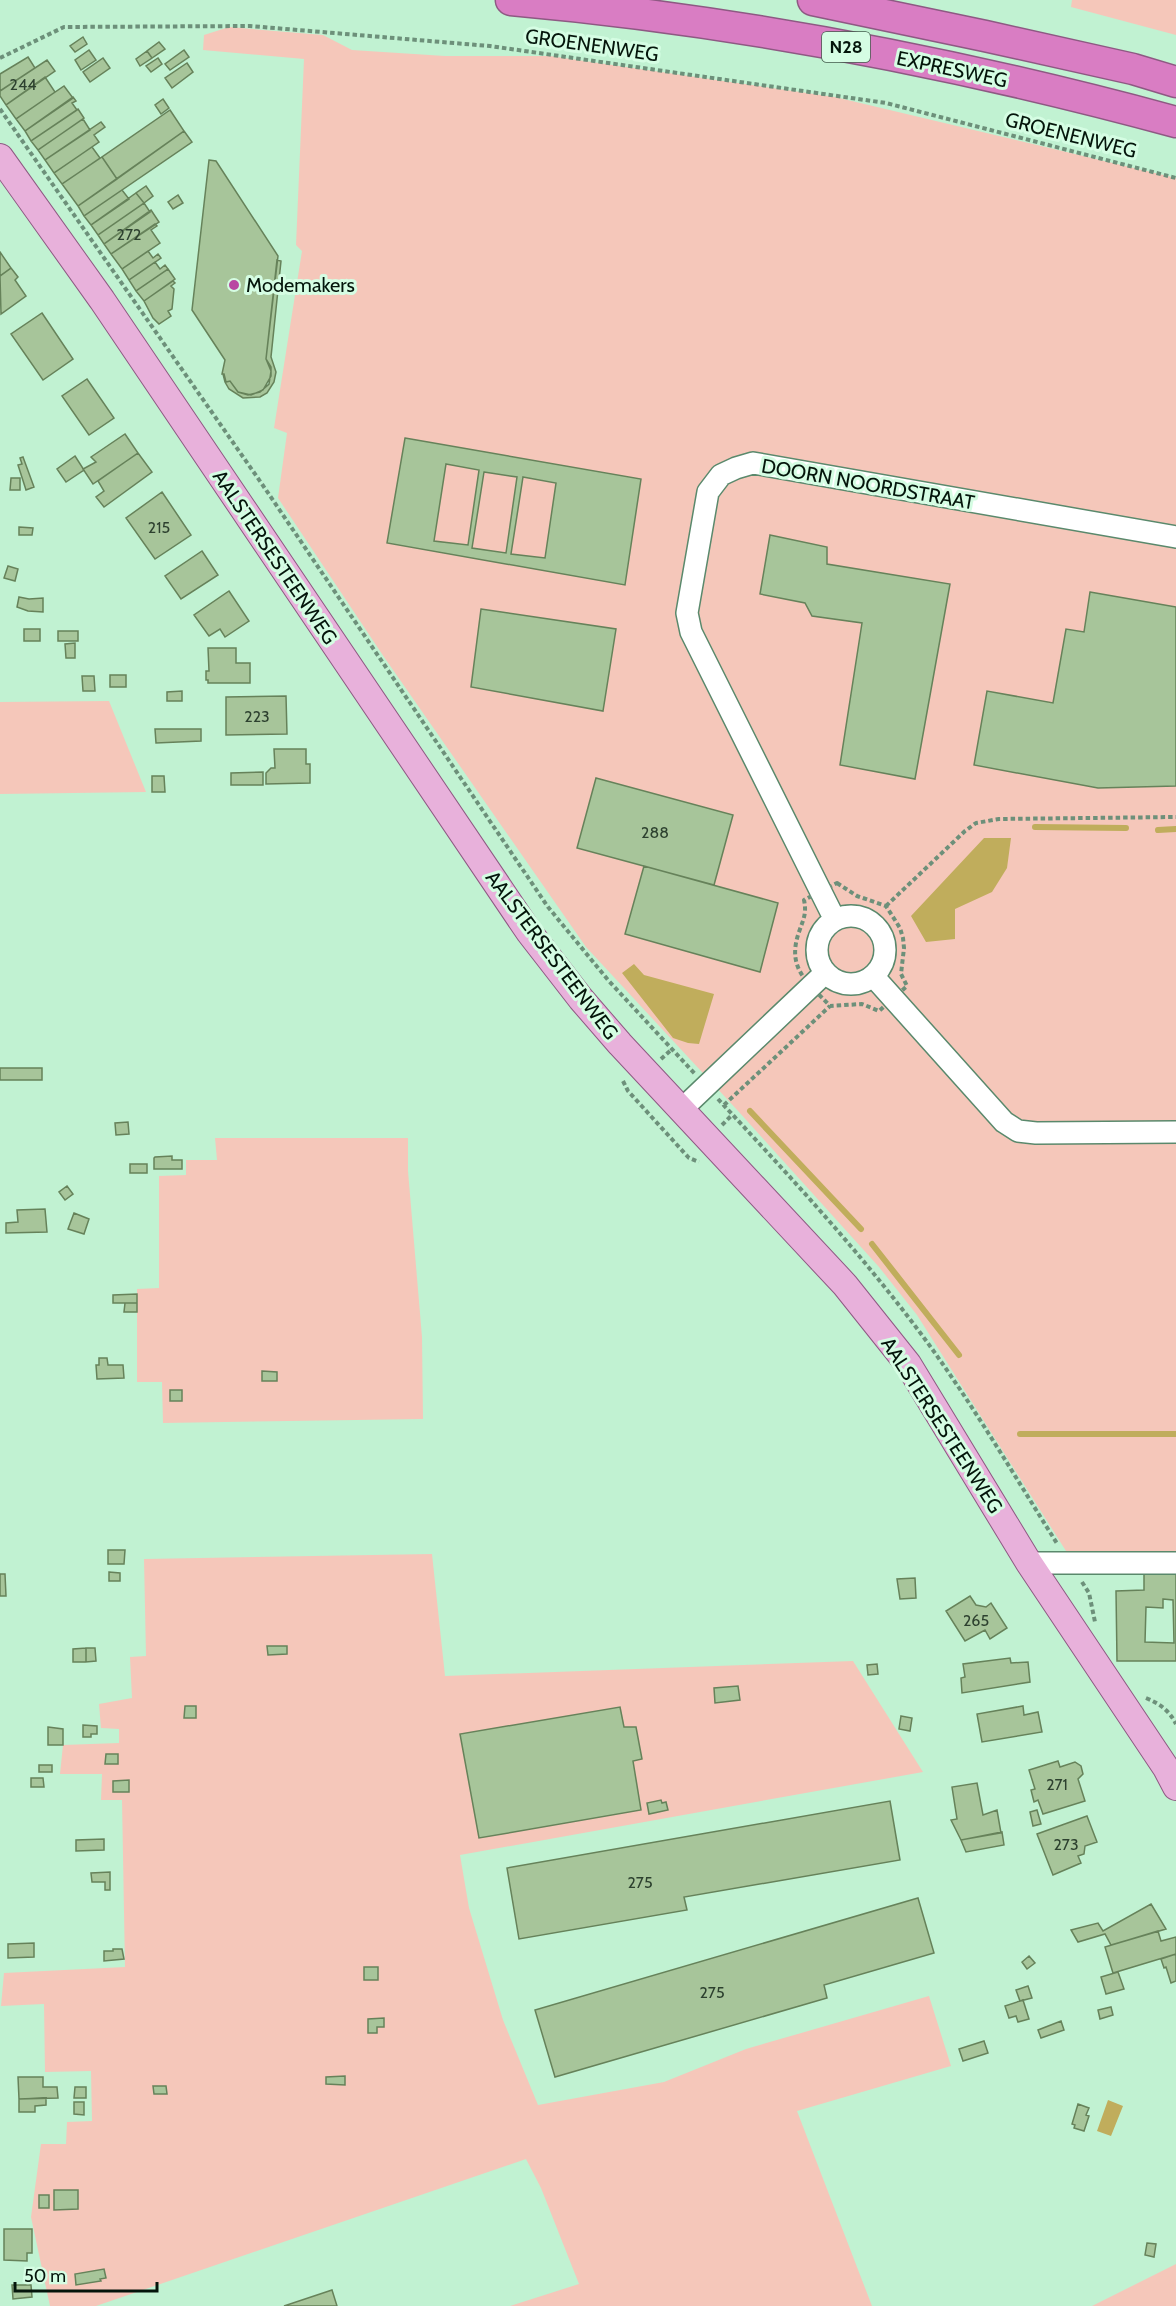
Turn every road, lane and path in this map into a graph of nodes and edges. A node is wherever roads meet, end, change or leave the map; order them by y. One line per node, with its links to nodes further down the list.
1 (511, 0): 6 (highway, EXPRESWEG / N28)
2 (813, 0): 4 (highway, EXPRESWEG / N28)
3 (0, 58): 8 (path, GROENENWEG)
4 (1176, 82)
5 (0, 109): 21 (path)
6 (1176, 122)
7 (0, 157): 23 (main road, AALSTERSESTEENWEG)
8 (1176, 178)
9 (1176, 537): 13 (street, DOORN NOORDSTRAAT)
10 (1176, 818): 14 (path)
11 (832, 873): 13 (path)
12 (799, 890): 13 (path)
13 (821, 892): 14 (path); 15 (street, DOORN NOORDSTRAAT); 17 (path)
14 (886, 906): 18 (path)
15 (835, 920): 16 (street); 17 (street)
16 (874, 977): 17 (street); 18 (street)
17 (819, 980): 20 (path); 21 (street)
18 (900, 993): 19 (path); 20 (path); 24 (street)
19 (915, 995)
20 (830, 1006): 22 (path)
21 (706, 1085): 22 (path); 23 (street)
22 (724, 1105): 26 (path)
23 (682, 1109): 25 (main road, AALSTERSESTEENWEG)
24 (1176, 1132)
25 (1029, 1563): 26 (street); 31 (main road, AALSTERSESTEENWEG)
26 (1069, 1563): 27 (street); 28 (path)
27 (1176, 1563)
28 (1098, 1632)
29 (1138, 1694): 30 (path)
30 (1176, 1724)
31 (1176, 1787)

